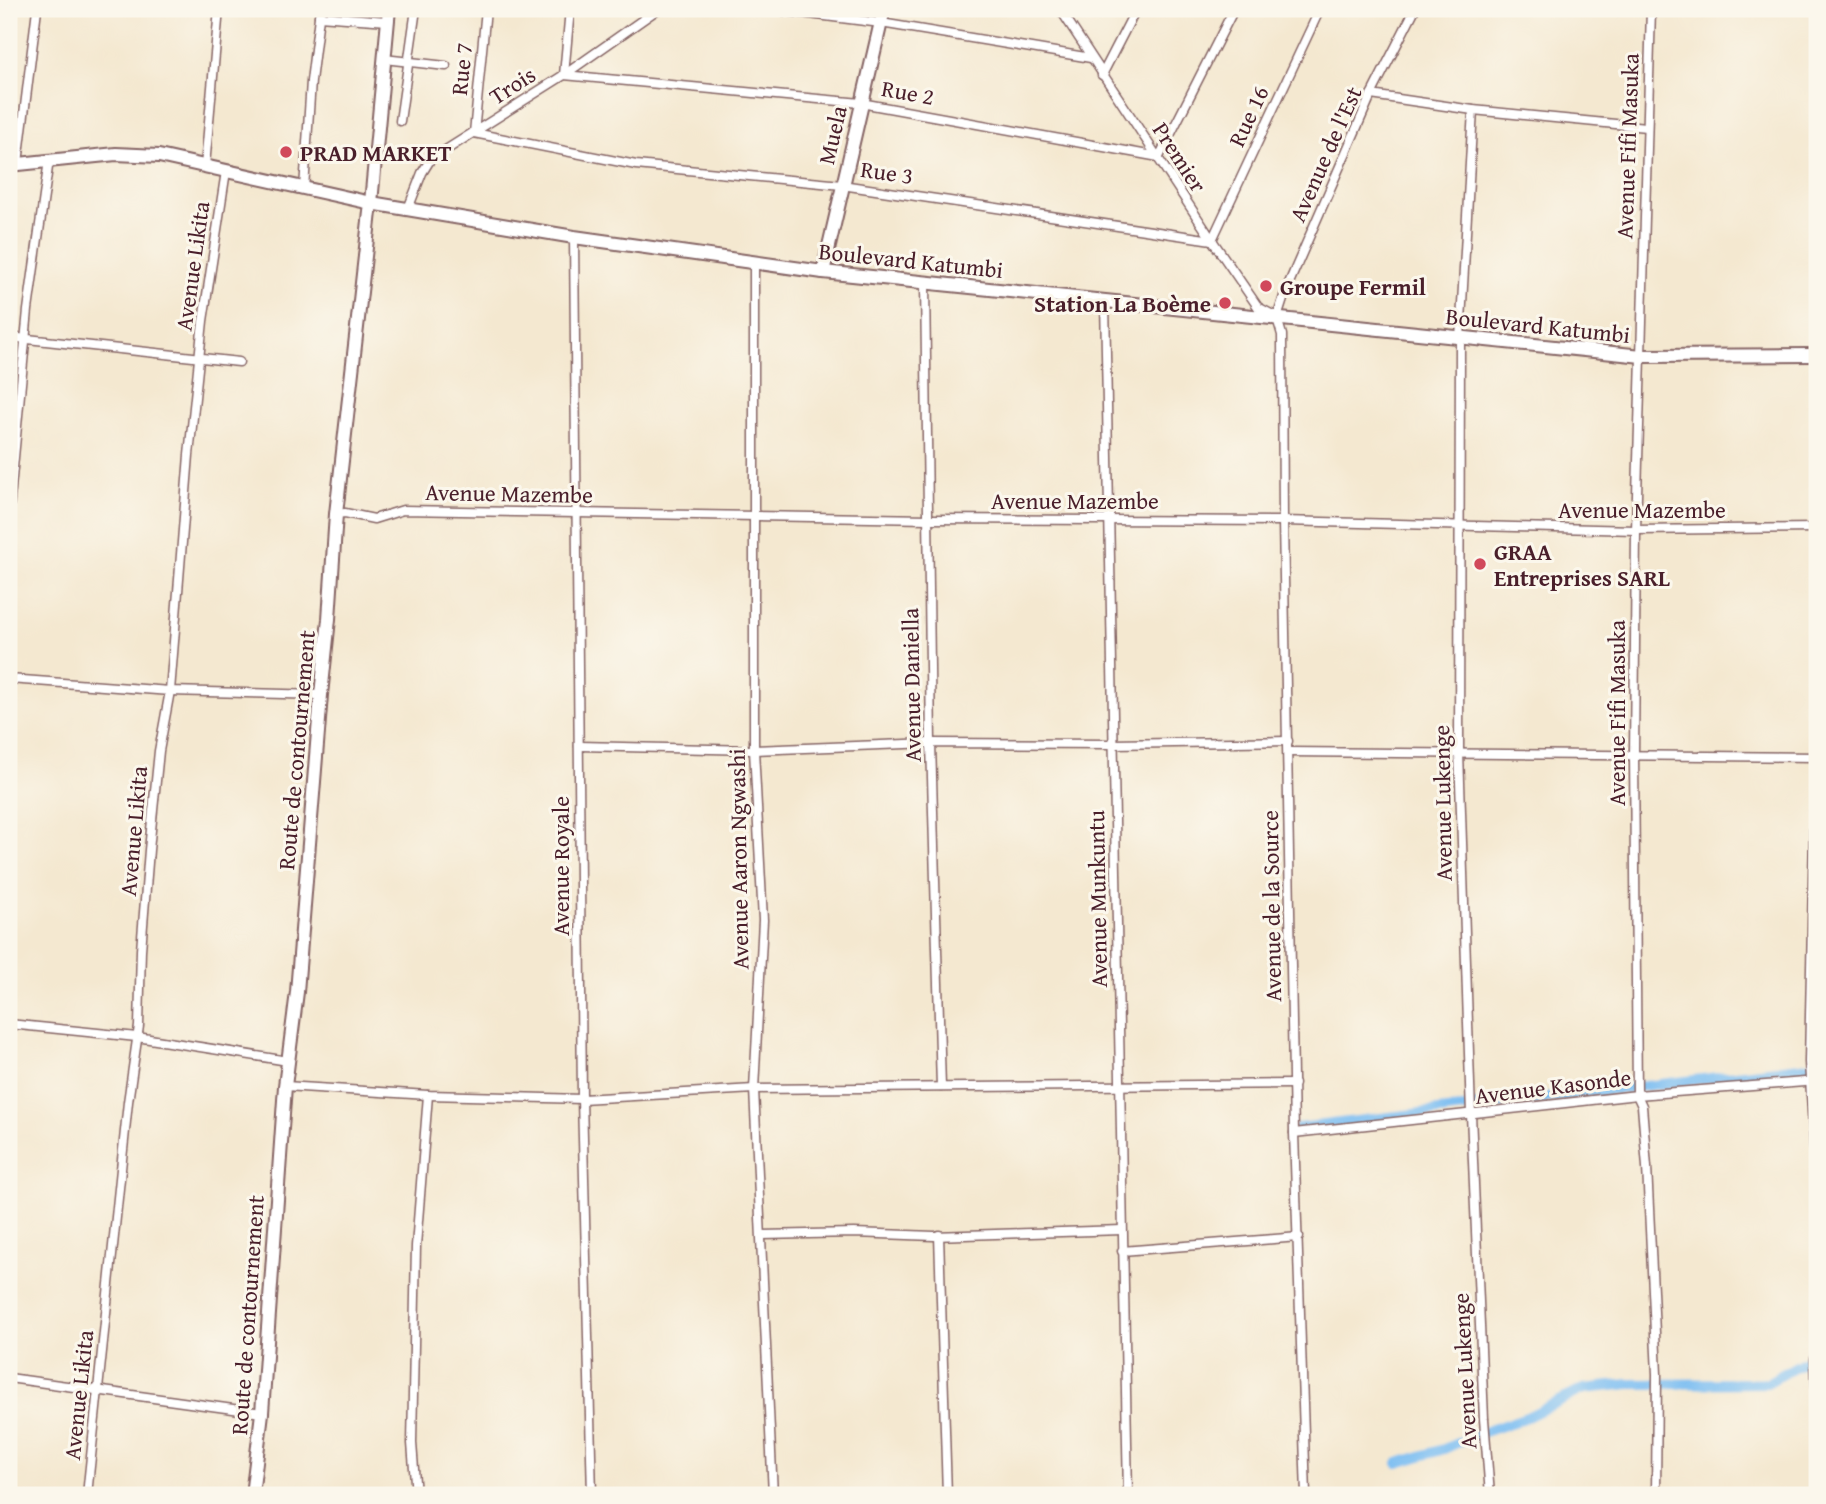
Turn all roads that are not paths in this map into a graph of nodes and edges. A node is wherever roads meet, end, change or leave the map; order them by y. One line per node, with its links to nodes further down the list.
1 (37, 9): 33 (street)
2 (219, 9): 34 (street)
3 (416, 9): 21 (street)
4 (486, 9): 30 (street, Rue 7)
5 (570, 9): 23 (street)
6 (658, 9): 15 (street, Trois)
7 (769, 9): 18 (street)
8 (884, 9): 18 (street, Muela)
9 (1060, 9): 19 (street, Premier)
10 (1136, 9): 24 (street)
11 (1234, 9): 31 (street)
12 (1320, 9): 41 (street, Rue 16)
13 (1415, 9): 25 (street, Avenue de l'Est)
14 (1651, 9): 29 (street, Avenue Fifi Masuka)
15 (650, 11): 23 (street, Trois)
16 (319, 13): 17 (street); 37 (street)
17 (389, 15): 20 (street, Route de contournement)
18 (881, 23): 19 (street); 26 (street, Muela)
19 (1091, 58): 24 (street, Premier)
20 (384, 59): 21 (street); 38 (street, Route de contournement)
21 (409, 63): 22 (street); 28 (street)
22 (446, 66)
23 (564, 75): 26 (street, Rue 2); 30 (street, Trois)
24 (1102, 75): 31 (street, Premier)
25 (1371, 95): 27 (street); 46 (street, Avenue de l'Est)
26 (861, 103): 31 (street, Rue 2); 36 (street, Muela)
27 (1473, 110): 29 (street); 50 (street, Avenue Lukenge)
28 (400, 121)
29 (1646, 127): 52 (street, Avenue Fifi Masuka)
30 (474, 133): 36 (street, Rue 3); 39 (street, Trois)
31 (1159, 157): 41 (street, Premier)
32 (49, 160): 33 (street, Boulevard Katumbi); 34 (street, Boulevard Katumbi); 49 (street)
33 (13, 164)
34 (205, 166): 35 (street, Boulevard Katumbi)
35 (226, 171): 37 (street, Boulevard Katumbi); 53 (street, Avenue Likita)
36 (842, 185): 41 (street, Rue 3); 43 (street, Muela)
37 (304, 188): 38 (street, Boulevard Katumbi)
38 (371, 203): 39 (street, Boulevard Katumbi); 58 (street, Route de contournement)
39 (408, 209): 40 (street, Boulevard Katumbi)
40 (574, 237): 42 (street, Boulevard Katumbi); 57 (street, Avenue Royale)
41 (1212, 240): 46 (street, Premier)
42 (754, 263): 43 (street, Boulevard Katumbi); 59 (street, Avenue Aaron Ngwashi)
43 (823, 272): 44 (street, Boulevard Katumbi)
44 (925, 283): 45 (street, Boulevard Katumbi); 60 (street, Avenue Daniella)
45 (1105, 302): 46 (street, Boulevard Katumbi); 61 (street, Avenue Munkuntu)
46 (1277, 318): 50 (street, Boulevard Katumbi); 62 (street, Avenue de la Source)
47 (1817, 327): 51 (street)
48 (9, 337): 49 (street)
49 (25, 339): 53 (street); 56 (street)
50 (1460, 339): 52 (street, Boulevard Katumbi); 63 (street, Avenue Lukenge)
51 (1817, 355): 52 (street, Boulevard Katumbi); 55 (street)
52 (1642, 356): 65 (street, Avenue Fifi Masuka)
53 (199, 358): 54 (street); 67 (street, Avenue Likita)
54 (240, 362)
55 (1817, 452)
56 (9, 510)
57 (576, 513): 58 (street, Avenue Mazembe); 59 (street, Avenue Mazembe); 73 (street, Avenue Royale)
58 (335, 514): 69 (street, Route de contournement)
59 (753, 516): 60 (street, Avenue Mazembe); 74 (street, Avenue Aaron Ngwashi)
60 (929, 519): 61 (street, Avenue Mazembe); 71 (street, Avenue Daniella)
61 (1108, 519): 62 (street, Avenue Mazembe); 72 (street, Avenue Munkuntu)
62 (1283, 521): 63 (street, Avenue Mazembe); 70 (street, Avenue de la Source)
63 (1461, 526): 65 (street, Avenue Mazembe); 76 (street, Avenue Lukenge)
64 (1817, 528): 65 (street, Avenue Mazembe)
65 (1636, 530): 77 (street, Avenue Fifi Masuka)
66 (9, 679): 67 (street)
67 (170, 691): 69 (street); 80 (street, Avenue Likita)
68 (1817, 692): 78 (street)
69 (321, 695): 81 (street, Route de contournement)
70 (1288, 741): 72 (street); 75 (street, Avenue de la Source)
71 (931, 743): 72 (street); 74 (street); 86 (street, Avenue Daniella)
72 (1113, 744): 85 (street, Avenue Munkuntu)
73 (579, 746): 74 (street); 90 (street, Avenue Royale)
74 (754, 750): 87 (street, Avenue Aaron Ngwashi)
75 (1288, 751): 76 (street); 83 (street, Avenue de la Source)
76 (1459, 752): 77 (street); 91 (street, Avenue Lukenge)
77 (1634, 755): 78 (street); 89 (street, Avenue Fifi Masuka)
78 (1817, 757): 82 (street)
79 (9, 1024): 80 (street)
80 (137, 1037): 81 (street); 101 (street, Avenue Likita)
81 (288, 1062): 84 (street, Route de contournement)
82 (1812, 1079): 89 (street, Avenue Kasonde); 93 (street)
83 (1294, 1084): 85 (street); 92 (street, Avenue de la Source)
84 (285, 1086): 88 (street); 103 (street, Route de contournement)
85 (1120, 1086): 86 (street); 94 (street, Avenue Munkuntu)
86 (941, 1087): 87 (street)
87 (754, 1089): 90 (street); 95 (street, Avenue Aaron Ngwashi)
88 (428, 1095): 90 (street); 106 (street)
89 (1637, 1095): 91 (street, Avenue Kasonde); 113 (street, Avenue Fifi Masuka)
90 (582, 1099): 107 (street, Avenue Royale)
91 (1471, 1114): 92 (street, Avenue Kasonde); 112 (street, Avenue Lukenge)
92 (1294, 1133): 97 (street, Avenue de la Source)
93 (1817, 1195)
94 (1122, 1230): 96 (street); 98 (street, Avenue Munkuntu)
95 (761, 1235): 96 (street); 108 (street, Avenue Aaron Ngwashi)
96 (939, 1236): 109 (street)
97 (1299, 1237): 98 (street); 111 (street, Avenue de la Source)
98 (1122, 1251): 110 (street, Avenue Munkuntu)
99 (1817, 1333): 102 (street)
100 (9, 1378): 101 (street)
101 (98, 1391): 103 (street); 104 (street, Avenue Likita)
102 (1817, 1402)
103 (262, 1413): 105 (street, Route de contournement)
104 (87, 1495)
105 (253, 1495)
106 (416, 1495)
107 (592, 1495)
108 (774, 1495)
109 (947, 1495)
110 (1128, 1495)
111 (1306, 1495)
112 (1490, 1495)
113 (1656, 1495)

